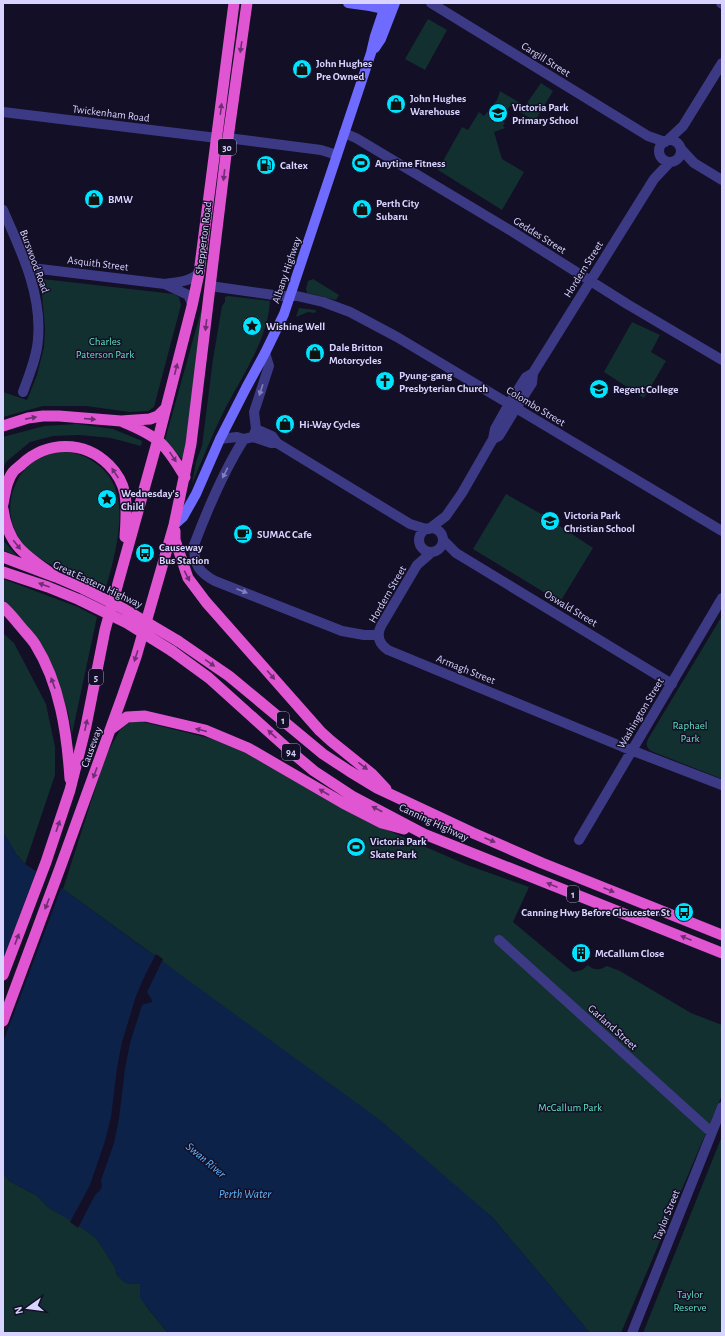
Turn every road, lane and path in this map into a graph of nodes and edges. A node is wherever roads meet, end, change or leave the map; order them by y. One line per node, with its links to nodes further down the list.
1 (234, 3): 11 (highway, Shepperton Road / 30, one-way to 1)
2 (247, 3): 11 (highway, Shepperton Road / 30, one-way to 11)
3 (348, 3): 5 (main road)
4 (431, 3): 10 (street, Cargill Street)
5 (390, 5): 9 (main road, Albany Highway)
6 (722, 63): 8 (street)
7 (3, 112): 11 (street, Twickenham Road)
8 (683, 126): 12 (street); 13 (street)
9 (344, 133): 15 (main road, Albany Highway); 23 (street, Geddes Street)
10 (648, 136): 12 (street, Cargill Street); 14 (street, Cargill Street)
11 (223, 138): 15 (street, Twickenham Road); 22 (highway, Shepperton Road / 30); 25 (highway, Shepperton Road / 30, one-way to 25)
12 (666, 141): 13 (street); 14 (street)
13 (680, 146): 16 (street); 17 (street)
14 (660, 153): 16 (street); 18 (street, Hordern Street)
15 (337, 155): 26 (main road, Albany Highway)
16 (673, 161): 17 (street); 18 (street, Hordern Street)
17 (694, 163): 19 (street)
18 (654, 179): 23 (street, Hordern Street)
19 (722, 180)
20 (3, 210): 21 (street, Burswood Road)
21 (28, 269): 24 (street, Asquith Street); 30 (street, Burswood Road)
22 (199, 273): 24 (street, Asquith Street); 27 (highway, Shepperton Road / 30)
23 (590, 281): 29 (street, Geddes Street); 31 (street, Hordern Street)
24 (165, 284): 27 (street, Asquith Street)
25 (210, 286): 26 (street); 38 (highway, Shepperton Road / 30, one-way to 38)
26 (289, 296): 28 (main road, Albany Highway); 31 (street, Colombo Street)
27 (192, 306): 32 (highway, Shepperton Road / 30, one-way to 27)
28 (265, 353): 35 (street, one-way to 35); 37 (main road, Albany Highway)
29 (722, 360)
30 (23, 392)
31 (513, 406): 41 (street, Hordern Street); 45 (street, Colombo Street)
32 (166, 407): 33 (highway); 36 (highway, Shepperton Road / 30)
33 (120, 421): 34 (highway, one-way to 33); 36 (highway)
34 (3, 426)
35 (251, 435): 37 (street); 42 (street); 58 (street, one-way to 58)
36 (158, 439): 38 (highway, one-way to 38); 51 (highway, Causeway / 5)
37 (220, 439): 43 (main road, Albany Highway)
38 (184, 477): 43 (highway, Causeway)
39 (3, 504): 51 (highway, one-way to 39)
40 (3, 509): 54 (highway, one-way to 54)
41 (446, 516): 44 (street, Hordern Street); 46 (street, Hordern Street)
42 (410, 524): 44 (street); 47 (street)
43 (174, 525): 61 (highway, Causeway, one-way to 61); 65 (highway, one-way to 65)
44 (428, 529): 46 (street); 47 (street)
45 (722, 531)
46 (442, 537): 48 (street); 49 (street, Oswald Street)
47 (420, 544): 48 (street); 52 (street, Hordern Street)
48 (435, 551): 49 (street, Oswald Street); 52 (street, Hordern Street)
49 (456, 552): 60 (street, Oswald Street)
50 (3, 557): 54 (highway, Great Eastern Highway)
51 (122, 565): 64 (highway, Causeway / 5, one-way to 51)
52 (417, 565): 58 (street, Hordern Street)
53 (3, 572): 55 (highway, Great Eastern Highway / 94, one-way to 53)
54 (56, 577): 55 (highway, Great Eastern Highway)
55 (82, 594): 59 (highway, Great Eastern Highway / 94, bridge)
56 (722, 598): 60 (street, Washington Street)
57 (3, 607): 64 (highway, one-way to 57)
58 (378, 635): 62 (street, Armagh Street)
59 (175, 646): 65 (highway, Canning Highway / 1, one-way to 65); 66 (highway, Canning Highway / 94, one-way to 59)
60 (672, 684): 62 (street, Washington Street)
61 (111, 729): 66 (highway, one-way to 61); 72 (highway, Causeway, one-way to 72)
62 (632, 750): 63 (street, Armagh Street); 67 (street, Washington Street)
63 (722, 785)
64 (70, 790): 71 (highway, Causeway / 5, one-way to 64)
65 (390, 795): 68 (highway, Canning Highway / 1, one-way to 68)
66 (424, 834): 70 (highway, Canning Highway / 1, one-way to 66)
67 (579, 840)
68 (722, 935)
69 (499, 940): 74 (street, Garland Street)
70 (722, 953)
71 (3, 975)
72 (3, 1021)
73 (722, 1107): 74 (street, Taylor Street)
74 (711, 1132): 75 (street, Taylor Street)
75 (632, 1333)

